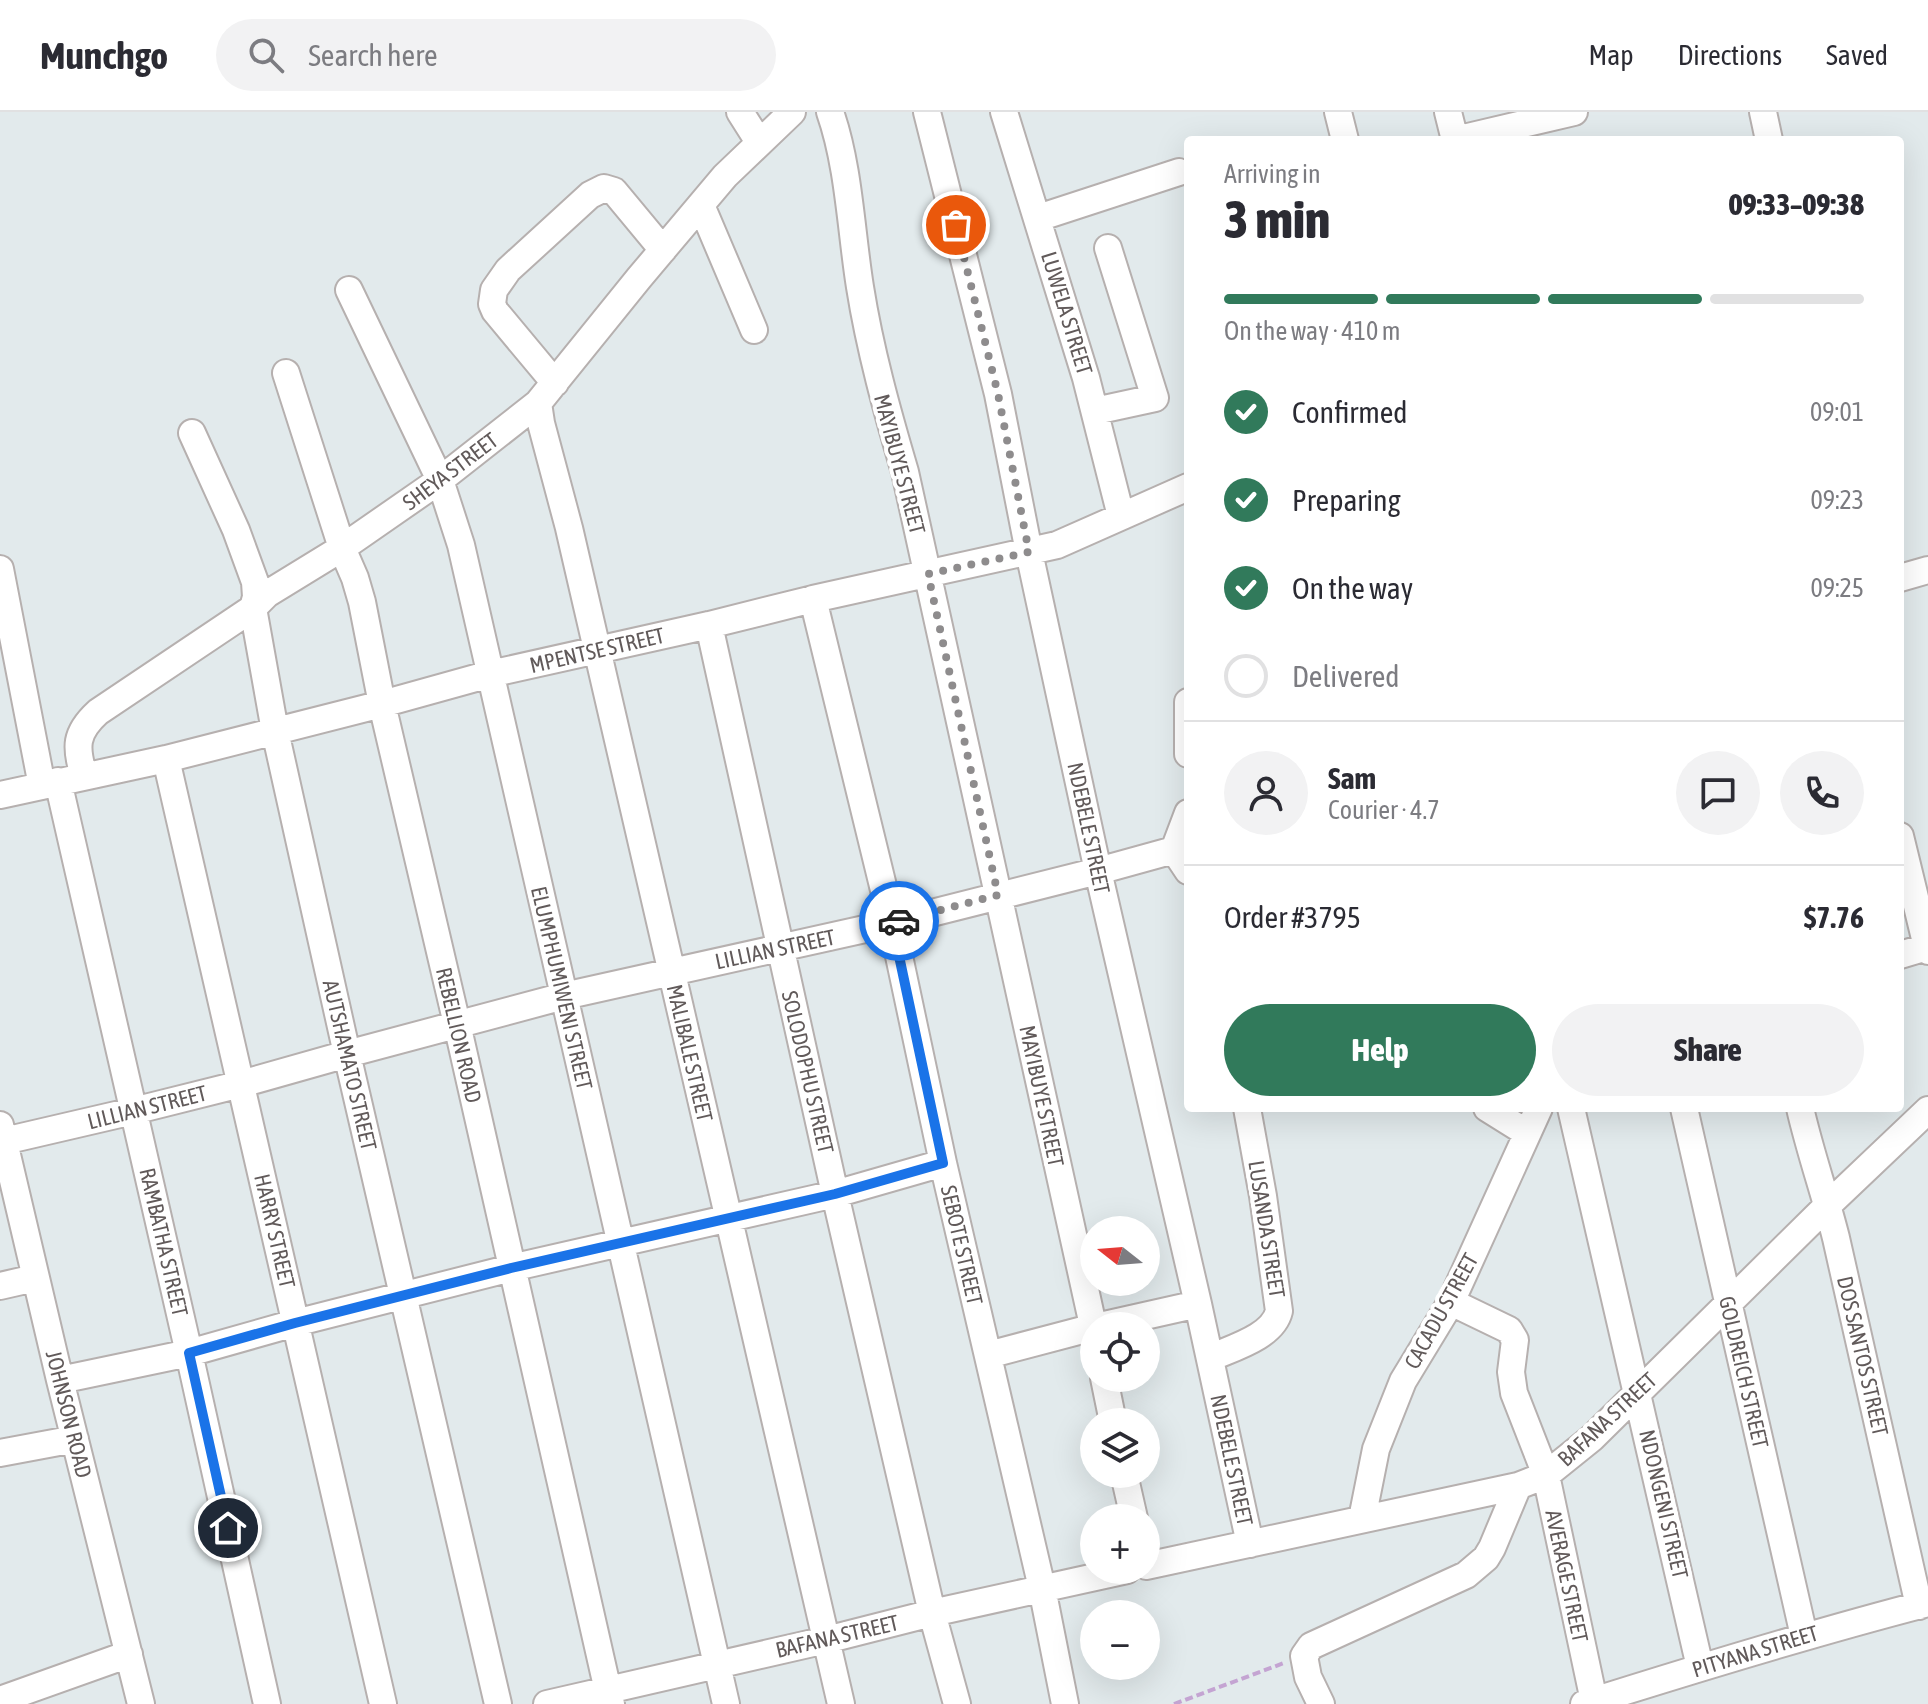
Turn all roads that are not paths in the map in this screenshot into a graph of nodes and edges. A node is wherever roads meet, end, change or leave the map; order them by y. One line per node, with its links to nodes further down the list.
1 (740, 112): 14 (street)
2 (792, 112): 14 (street, SHEYA STREET)
3 (830, 112): 33 (street, MAYIBUYE STREET)
4 (927, 112): 30 (street, NDEBELE STREET)
5 (1004, 112): 17 (street, LUWELA STREET)
6 (1338, 112): 10 (street)
7 (1448, 112): 11 (street)
8 (1574, 112): 12 (street)
9 (1763, 112): 13 (street)
10 (1344, 136)
11 (1454, 136)
12 (1472, 136)
13 (1768, 136)
14 (759, 142): 16 (street, SHEYA STREET)
15 (1179, 172): 17 (street)
16 (701, 205): 19 (street, SHEYA STREET); 21 (street)
17 (1038, 218): 24 (street, LUWELA STREET)
18 (1108, 248): 24 (street)
19 (663, 250): 23 (street, SHEYA STREET); 23 (street)
20 (349, 290): 26 (street, ELUMPHUMIWENI STREET)
21 (754, 330)
22 (286, 373): 29 (street, REBELLION ROAD)
23 (546, 393): 26 (street, SHEYA STREET); 38 (street, MALIBALE STREET)
24 (1095, 411): 28 (street, LUWELA STREET)
25 (192, 433): 36 (street, AUTSHAMATO STREET)
26 (440, 480): 29 (street, SHEYA STREET); 39 (street, ELUMPHUMIWENI STREET)
27 (1184, 489): 28 (street, MPENTSE STREET)
28 (1121, 516): 30 (street, MPENTSE STREET)
29 (342, 548): 36 (street, SHEYA STREET); 40 (street, REBELLION ROAD)
30 (1029, 552): 33 (street, MPENTSE STREET); 48 (street, NDEBELE STREET)
31 (0, 569): 43 (street)
32 (1928, 570): 34 (street)
33 (928, 574): 35 (street, MPENTSE STREET); 49 (street, MAYIBUYE STREET)
34 (1904, 577)
35 (813, 599): 37 (street, MPENTSE STREET); 50 (street, SEBOTE STREET)
36 (253, 608): 41 (street, AUTSHAMATO STREET); 43 (street, SHEYA STREET)
37 (709, 625): 38 (street, MPENTSE STREET); 51 (street, SOLODOPHU STREET)
38 (597, 650): 39 (street, MPENTSE STREET); 54 (street, MALIBALE STREET)
39 (490, 674): 40 (street, MPENTSE STREET); 55 (street, ELUMPHUMIWENI STREET)
40 (382, 704): 41 (street, MPENTSE STREET); 56 (street, REBELLION ROAD)
41 (275, 731): 42 (street, MPENTSE STREET); 57 (street, AUTSHAMATO STREET)
42 (166, 759): 43 (street, MPENTSE STREET); 58 (street, HARRY STREET)
43 (61, 781): 44 (street, MPENTSE STREET); 60 (street, RAMBATHA STREET)
44 (0, 795)
45 (1184, 840): 47 (street)
46 (1904, 852): 52 (street)
47 (1181, 860): 48 (street, LILLIAN STREET)
48 (1098, 871): 49 (street, LILLIAN STREET); 80 (street, NDEBELE STREET)
49 (998, 895): 50 (street, LILLIAN STREET); 81 (street, MAYIBUYE STREET)
50 (892, 923): 51 (street, LILLIAN STREET); 69 (street, SEBOTE STREET)
51 (781, 949): 54 (street, LILLIAN STREET); 70 (street, SOLODOPHU STREET)
52 (1928, 949): 53 (street)
53 (1904, 954)
54 (671, 972): 55 (street, LILLIAN STREET); 72 (street, MALIBALE STREET)
55 (564, 996): 56 (street, LILLIAN STREET); 73 (street, ELUMPHUMIWENI STREET)
56 (457, 1024): 57 (street, LILLIAN STREET); 74 (street, REBELLION ROAD)
57 (347, 1054): 58 (street, LILLIAN STREET); 77 (street, AUTSHAMATO STREET)
58 (241, 1084): 60 (street, LILLIAN STREET); 83 (street, HARRY STREET)
59 (1928, 1110): 71 (street, BAFANA STREET)
60 (133, 1111): 67 (street, LILLIAN STREET); 85 (street, RAMBATHA STREET)
61 (1248, 1112): 87 (street, LUSANDA STREET)
62 (1493, 1112): 68 (street)
63 (1537, 1112): 68 (street, CACADU STREET)
64 (1572, 1112): 89 (street, NDONGENI STREET)
65 (1685, 1112): 79 (street, GOLDREICH STREET)
66 (1801, 1112): 71 (street, DOS SANTOS STREET)
67 (2, 1132): 75 (street, JOHNSON ROAD)
68 (1527, 1133): 78 (street, CACADU STREET)
69 (943, 1163): 70 (street); 86 (street, SEBOTE STREET)
70 (835, 1194): 72 (street); 100 (street, SOLODOPHU STREET)
71 (1828, 1205): 79 (street, BAFANA STREET); 99 (street, DOS SANTOS STREET)
72 (730, 1219): 73 (street); 102 (street, MALIBALE STREET)
73 (622, 1244): 74 (street); 104 (street, ELUMPHUMIWENI STREET)
74 (511, 1268): 77 (street); 106 (street, REBELLION ROAD)
75 (35, 1278): 76 (street); 88 (street, JOHNSON ROAD)
76 (0, 1286)
77 (403, 1295): 83 (street); 112 (street, AUTSHAMATO STREET)
78 (1451, 1302): 92 (street, AVERAGE STREET); 94 (street, CACADU STREET)
79 (1729, 1303): 89 (street, BAFANA STREET); 101 (street, GOLDREICH STREET)
80 (1198, 1304): 82 (street); 87 (street, NDEBELE STREET)
81 (1090, 1312)
82 (1160, 1313)
83 (295, 1323): 85 (street); 111 (street, HARRY STREET)
84 (1080, 1332): 86 (street)
85 (189, 1353): 88 (street); 110 (street, RAMBATHA STREET)
86 (988, 1355): 98 (street, SEBOTE STREET)
87 (1210, 1358): 95 (street, NDEBELE STREET)
88 (60, 1380): 90 (street, JOHNSON ROAD)
89 (1638, 1391): 92 (street, BAFANA STREET); 105 (street, NDONGENI STREET)
90 (75, 1439): 91 (street); 103 (street, JOHNSON ROAD)
91 (0, 1453)
92 (1546, 1475): 93 (street, BAFANA STREET); 108 (street, AVERAGE STREET)
93 (1518, 1486): 94 (street, BAFANA STREET); 118 (street)
94 (1362, 1519): 95 (street, BAFANA STREET)
95 (1250, 1544): 96 (street, BAFANA STREET)
96 (1160, 1563)
97 (1080, 1580): 98 (street, BAFANA STREET)
98 (1042, 1588): 100 (street, BAFANA STREET); 117 (street, SEBOTE STREET)
99 (1923, 1604): 101 (street, PITYANA STREET)
100 (932, 1613): 102 (street, BAFANA STREET); 116 (street, SOLODOPHU STREET)
101 (1804, 1636): 105 (street, PITYANA STREET)
102 (826, 1640): 104 (street, BAFANA STREET); 115 (street, MALIBALE STREET)
103 (129, 1654): 107 (street); 109 (street, JOHNSON ROAD)
104 (718, 1664): 106 (street, BAFANA STREET); 114 (street, ELUMPHUMIWENI STREET)
105 (1700, 1667): 108 (street, PITYANA STREET)
106 (609, 1697): 113 (street, BAFANA STREET)
107 (0, 1700)
108 (1589, 1702)
109 (134, 1703)
110 (267, 1704)
111 (383, 1704)
112 (498, 1704)
113 (547, 1704)
114 (726, 1704)
115 (841, 1704)
116 (957, 1704)
117 (1065, 1704)
118 (1321, 1704)

